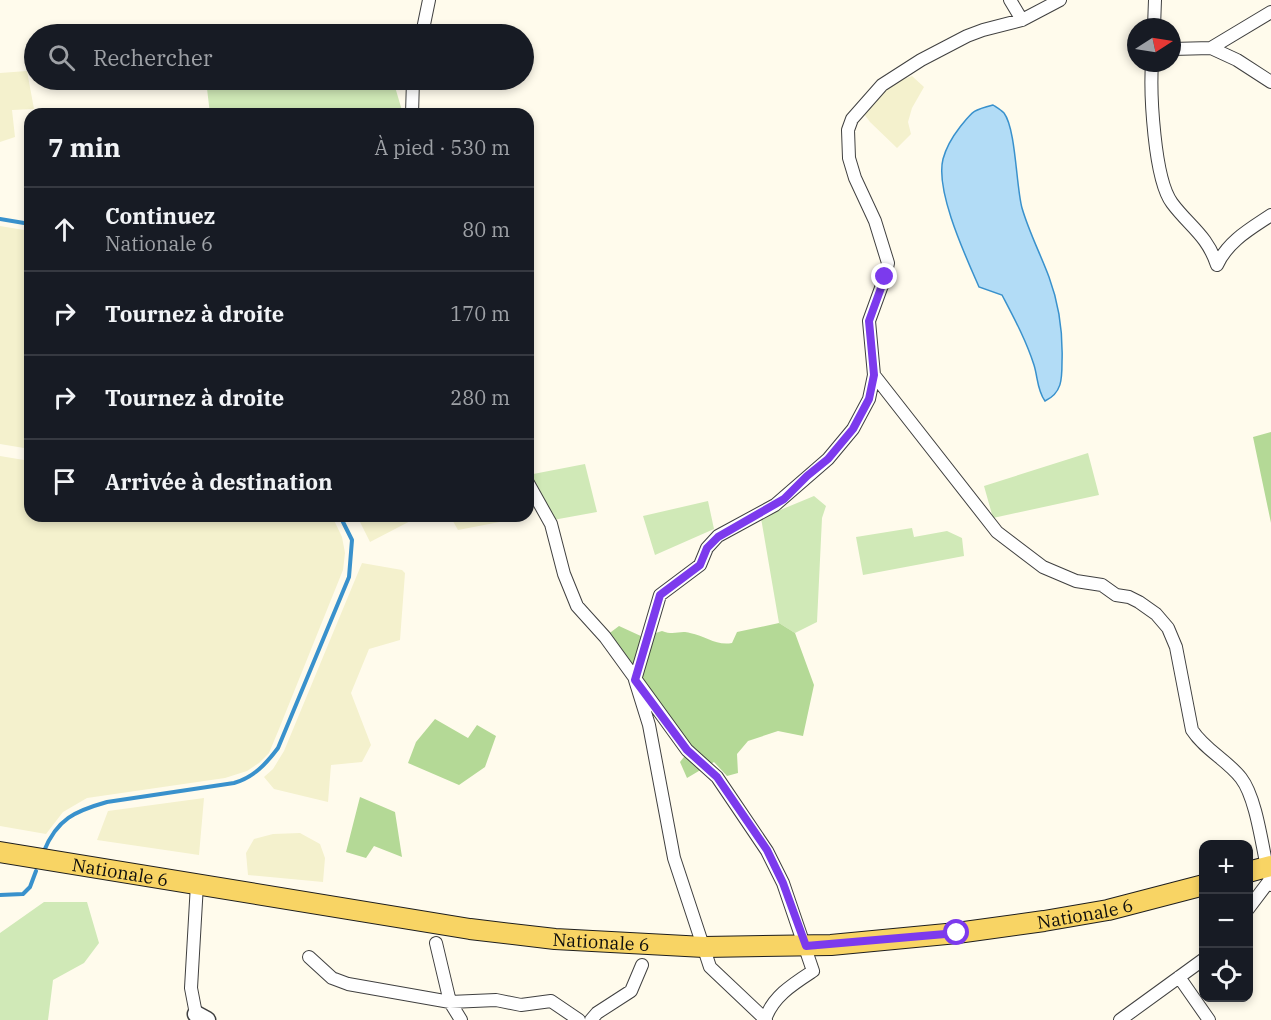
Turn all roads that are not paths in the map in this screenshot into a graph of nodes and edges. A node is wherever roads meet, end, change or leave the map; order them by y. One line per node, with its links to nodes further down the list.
1 (429, 0): 8 (street)
2 (1010, 0): 7 (street)
3 (1060, 0): 7 (street)
4 (1155, 0): 6 (street)
5 (1271, 12): 9 (street)
6 (1154, 18)
7 (1022, 20): 16 (street)
8 (424, 24)
9 (1211, 48): 10 (street); 12 (street)
10 (1181, 49)
11 (1152, 72): 15 (street)
12 (1271, 82)
13 (413, 90): 14 (street)
14 (412, 108)
15 (1271, 215)
16 (874, 375): 18 (street); 20 (street)
17 (534, 494): 18 (street)
18 (635, 680): 25 (street); 26 (street)
19 (0, 852): 21 (main road, Nationale 6)
20 (1265, 874): 23 (street)
21 (197, 884): 26 (main road, Nationale 6); 32 (street)
22 (1199, 886): 25 (main road, Nationale 6)
23 (1253, 899)
24 (436, 944): 31 (street)
25 (806, 946): 26 (main road, Nationale 6); 33 (street)
26 (704, 947): 33 (street)
27 (309, 957): 31 (street)
28 (1199, 962): 30 (street)
29 (642, 965): 36 (street)
30 (1179, 977): 37 (street); 38 (street)
31 (450, 1002): 34 (street); 35 (street)
32 (200, 1018)
33 (765, 1019)
34 (461, 1020)
35 (579, 1020)
36 (591, 1020)
37 (1120, 1020)
38 (1209, 1020)

